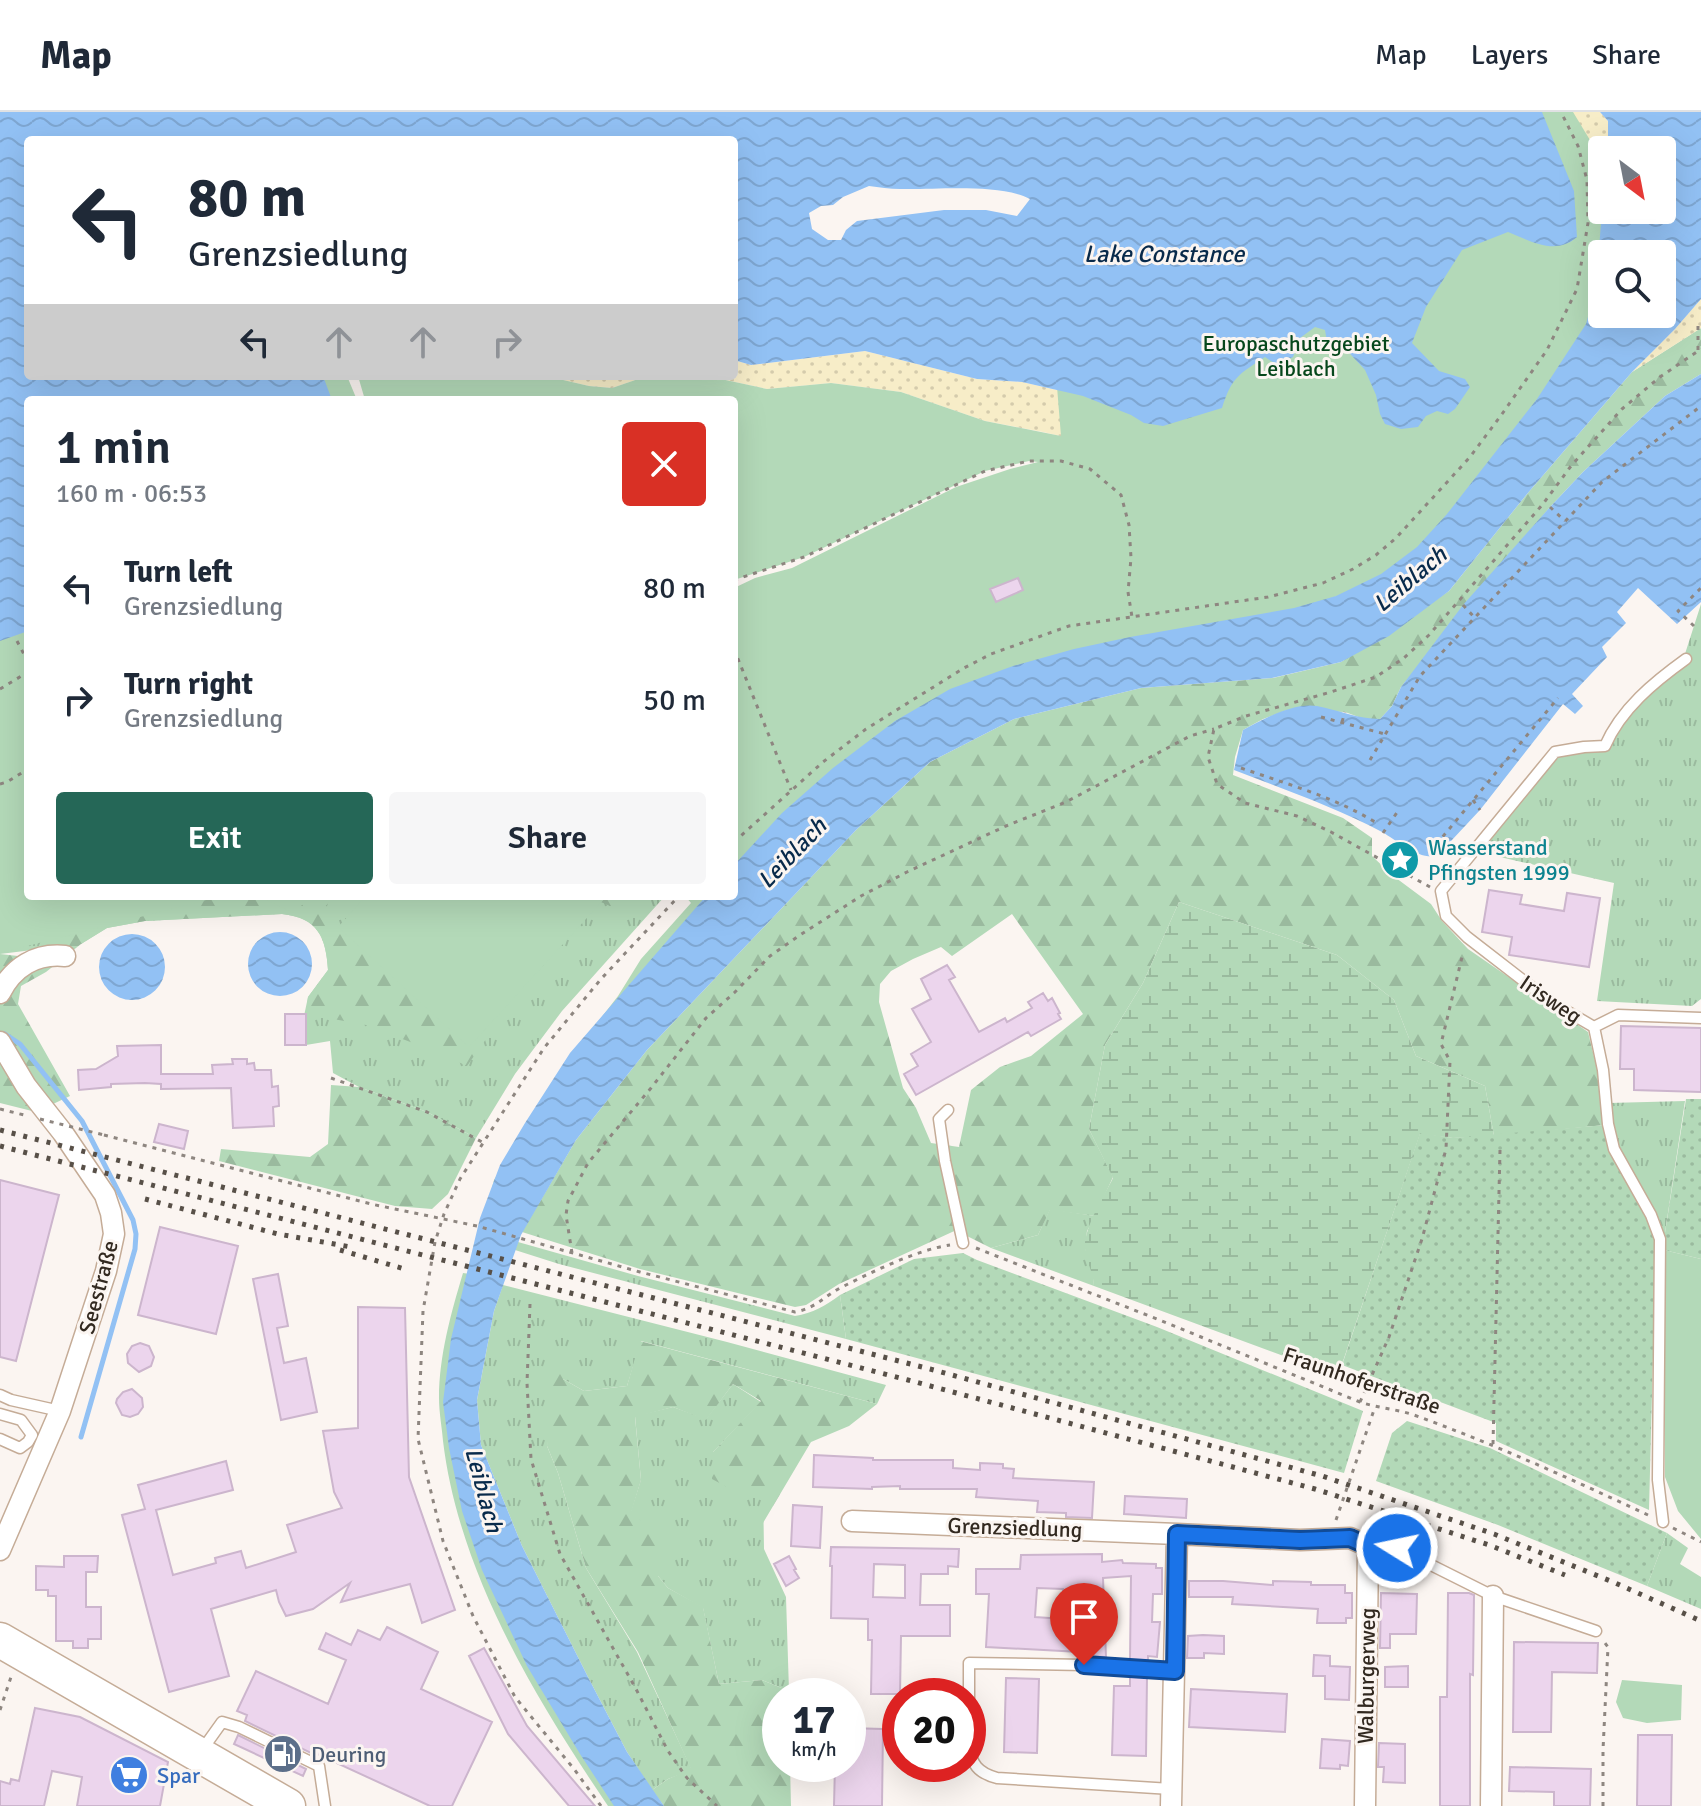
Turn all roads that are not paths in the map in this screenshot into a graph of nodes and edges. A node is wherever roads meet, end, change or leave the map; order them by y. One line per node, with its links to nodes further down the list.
1 (1686, 659): 5 (lane, Irisweg)
2 (65, 956): 3 (street)
3 (0, 993)
4 (1701, 1018): 5 (lane)
5 (1594, 1027): 14 (lane, Irisweg)
6 (0, 1042): 10 (street, Seestraße)
7 (948, 1110): 8 (lane)
8 (963, 1243)
9 (0, 1395): 10 (lane)
10 (60, 1411): 17 (street, Seestraße)
11 (0, 1414): 12 (lane)
12 (0, 1439)
13 (852, 1521): 15 (street, Grenzsiedlung)
14 (1663, 1522)
15 (1177, 1534): 16 (street, Grenzsiedlung); 21 (street)
16 (1368, 1546): 18 (lane); 26 (street, Walburgerweg)
17 (0, 1550)
18 (1493, 1596): 19 (lane); 27 (street)
19 (1596, 1631)
20 (10, 1645): 22 (main road)
21 (1175, 1671): 23 (street); 23 (lane)
22 (199, 1754): 24 (main road); 25 (lane)
23 (1171, 1798)
24 (288, 1806)
25 (325, 1806)
26 (1365, 1806)
27 (1491, 1806)

